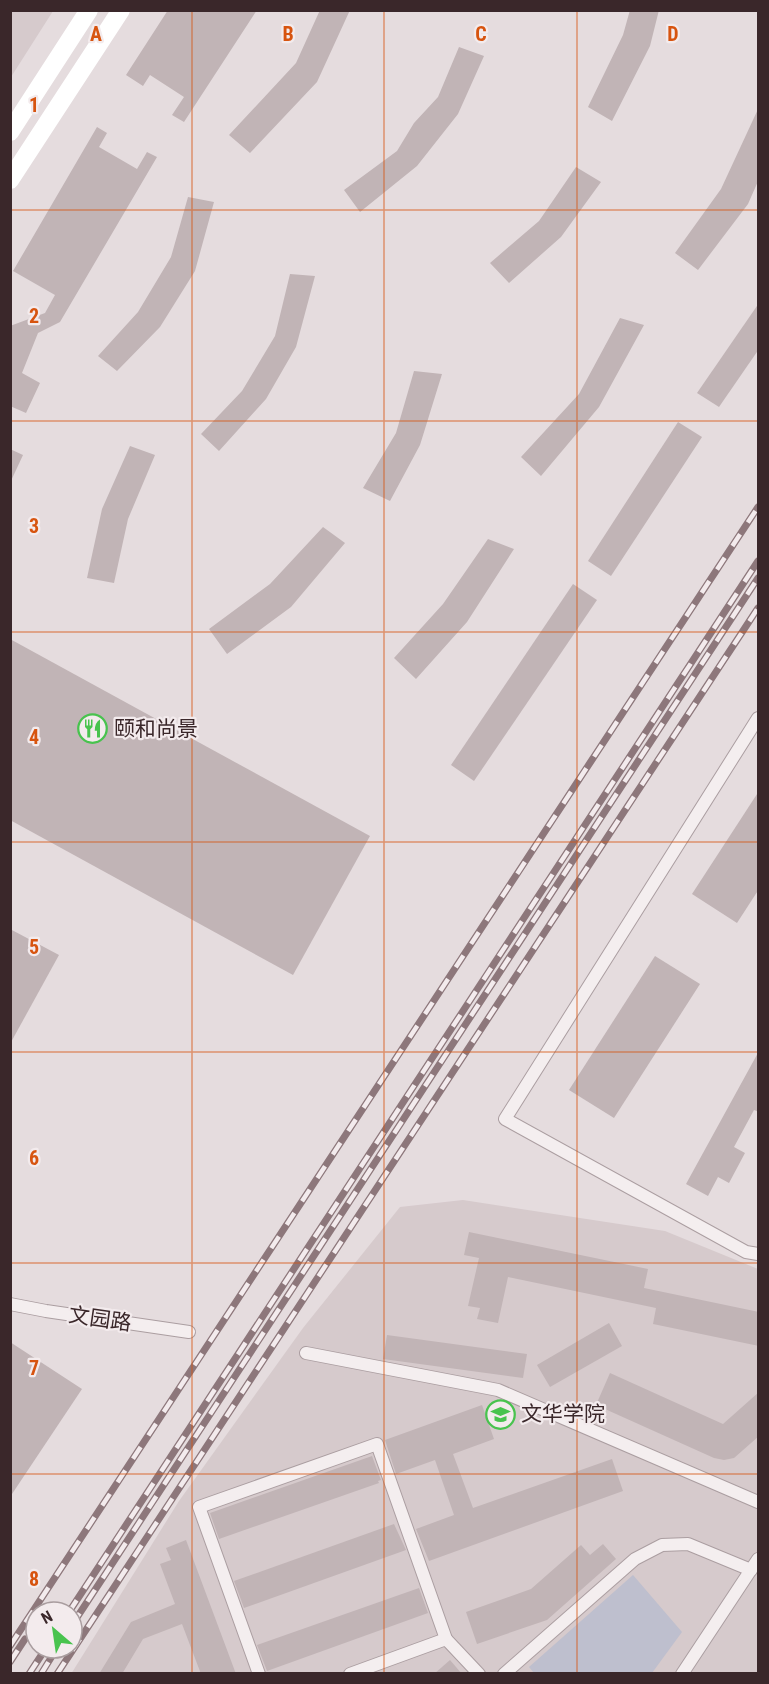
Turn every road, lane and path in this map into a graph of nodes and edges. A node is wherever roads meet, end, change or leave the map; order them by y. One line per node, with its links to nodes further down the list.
1 (89, 10): 3 (main road)
2 (121, 10): 4 (main road)
3 (10, 132)
4 (10, 180)
5 (759, 717): 6 (street)
6 (759, 1254)
7 (10, 1304): 8 (street, 文园路)
8 (189, 1332)
9 (306, 1353): 10 (street)
10 (759, 1502)
11 (755, 1565): 16 (street); 17 (street)
12 (446, 1639): 13 (street); 14 (street); 15 (street)
13 (259, 1674)
14 (350, 1674)
15 (479, 1674)
16 (504, 1674)
17 (682, 1674)

